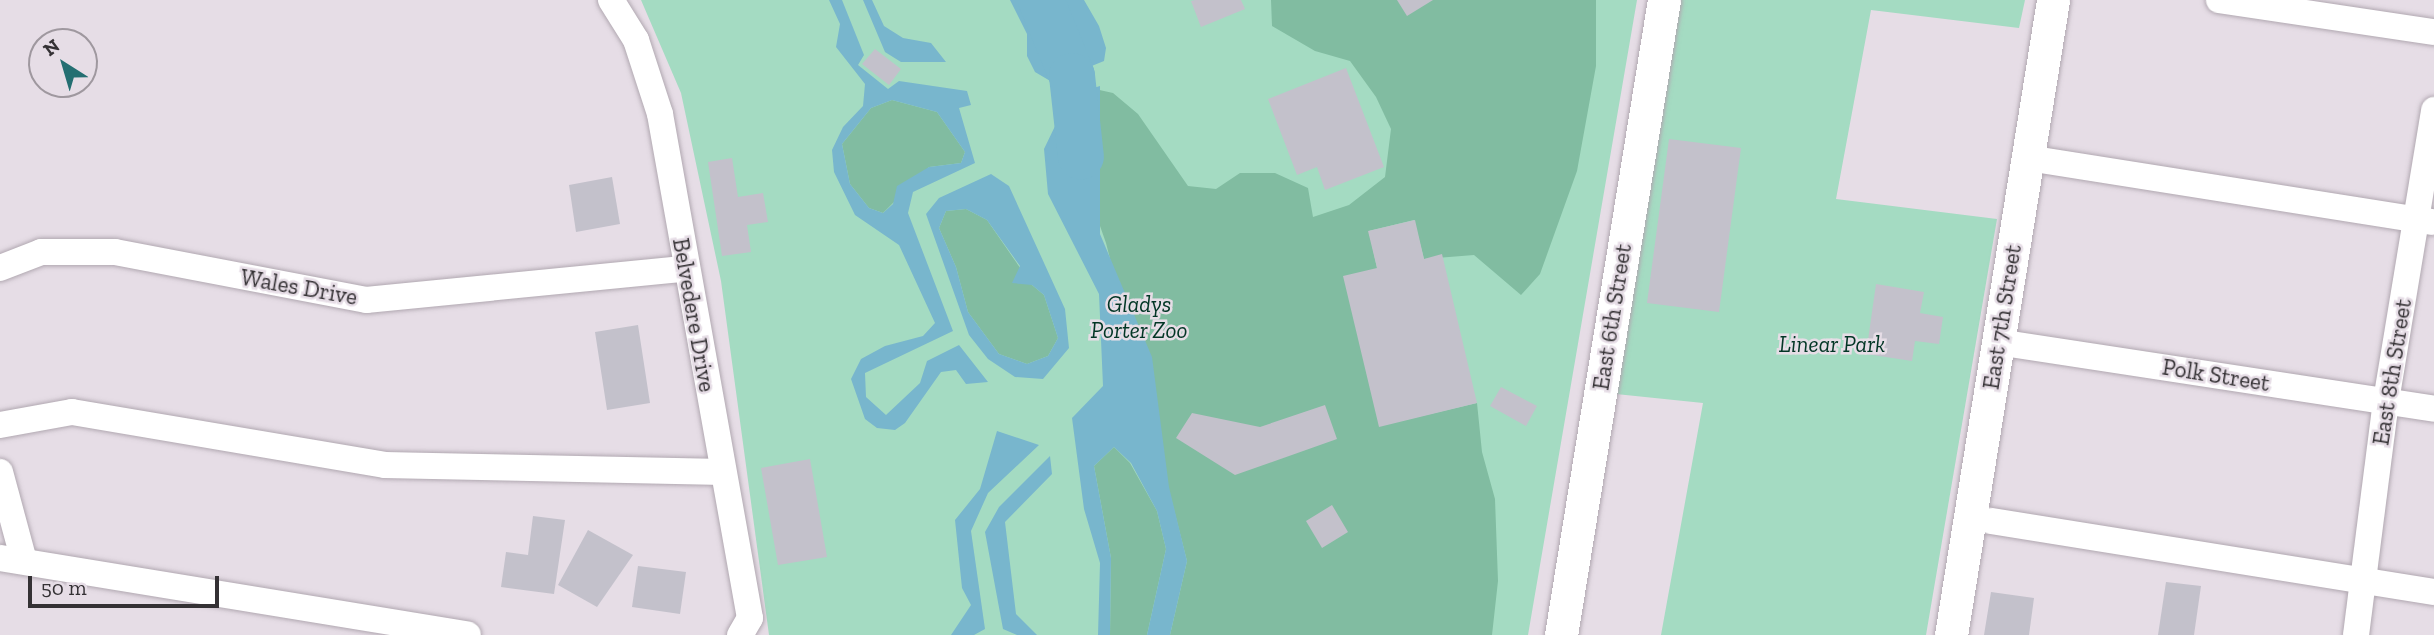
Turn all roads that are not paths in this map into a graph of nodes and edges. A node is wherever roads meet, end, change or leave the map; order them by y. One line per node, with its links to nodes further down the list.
1 (611, 0): 10 (street, Belvedere Drive)
2 (1664, 0): 23 (main road, East 6th Street)
3 (2053, 0): 7 (main road, East 7th Street)
4 (2219, 0): 5 (street)
5 (2434, 32)
6 (2434, 110): 8 (street, East 8th Street)
7 (2028, 158): 8 (street); 11 (main road, East 7th Street)
8 (2425, 221): 12 (street, East 8th Street)
9 (0, 268): 10 (street, Wales Drive)
10 (685, 269): 16 (street, Belvedere Drive)
11 (1998, 342): 12 (street, Polk Street); 24 (main road, East 7th Street)
12 (2386, 401): 13 (street, Polk Street); 19 (street, East 8th Street)
13 (2434, 409)
14 (0, 425): 16 (street)
15 (0, 472): 18 (street)
16 (723, 472): 22 (street, Belvedere Drive)
17 (1991, 521): 19 (street)
18 (12, 559): 21 (street)
19 (2363, 580): 20 (street); 25 (street, East 8th Street)
20 (2434, 592)
21 (468, 635)
22 (740, 635)
23 (1561, 635)
24 (1951, 635)
25 (2356, 635)

